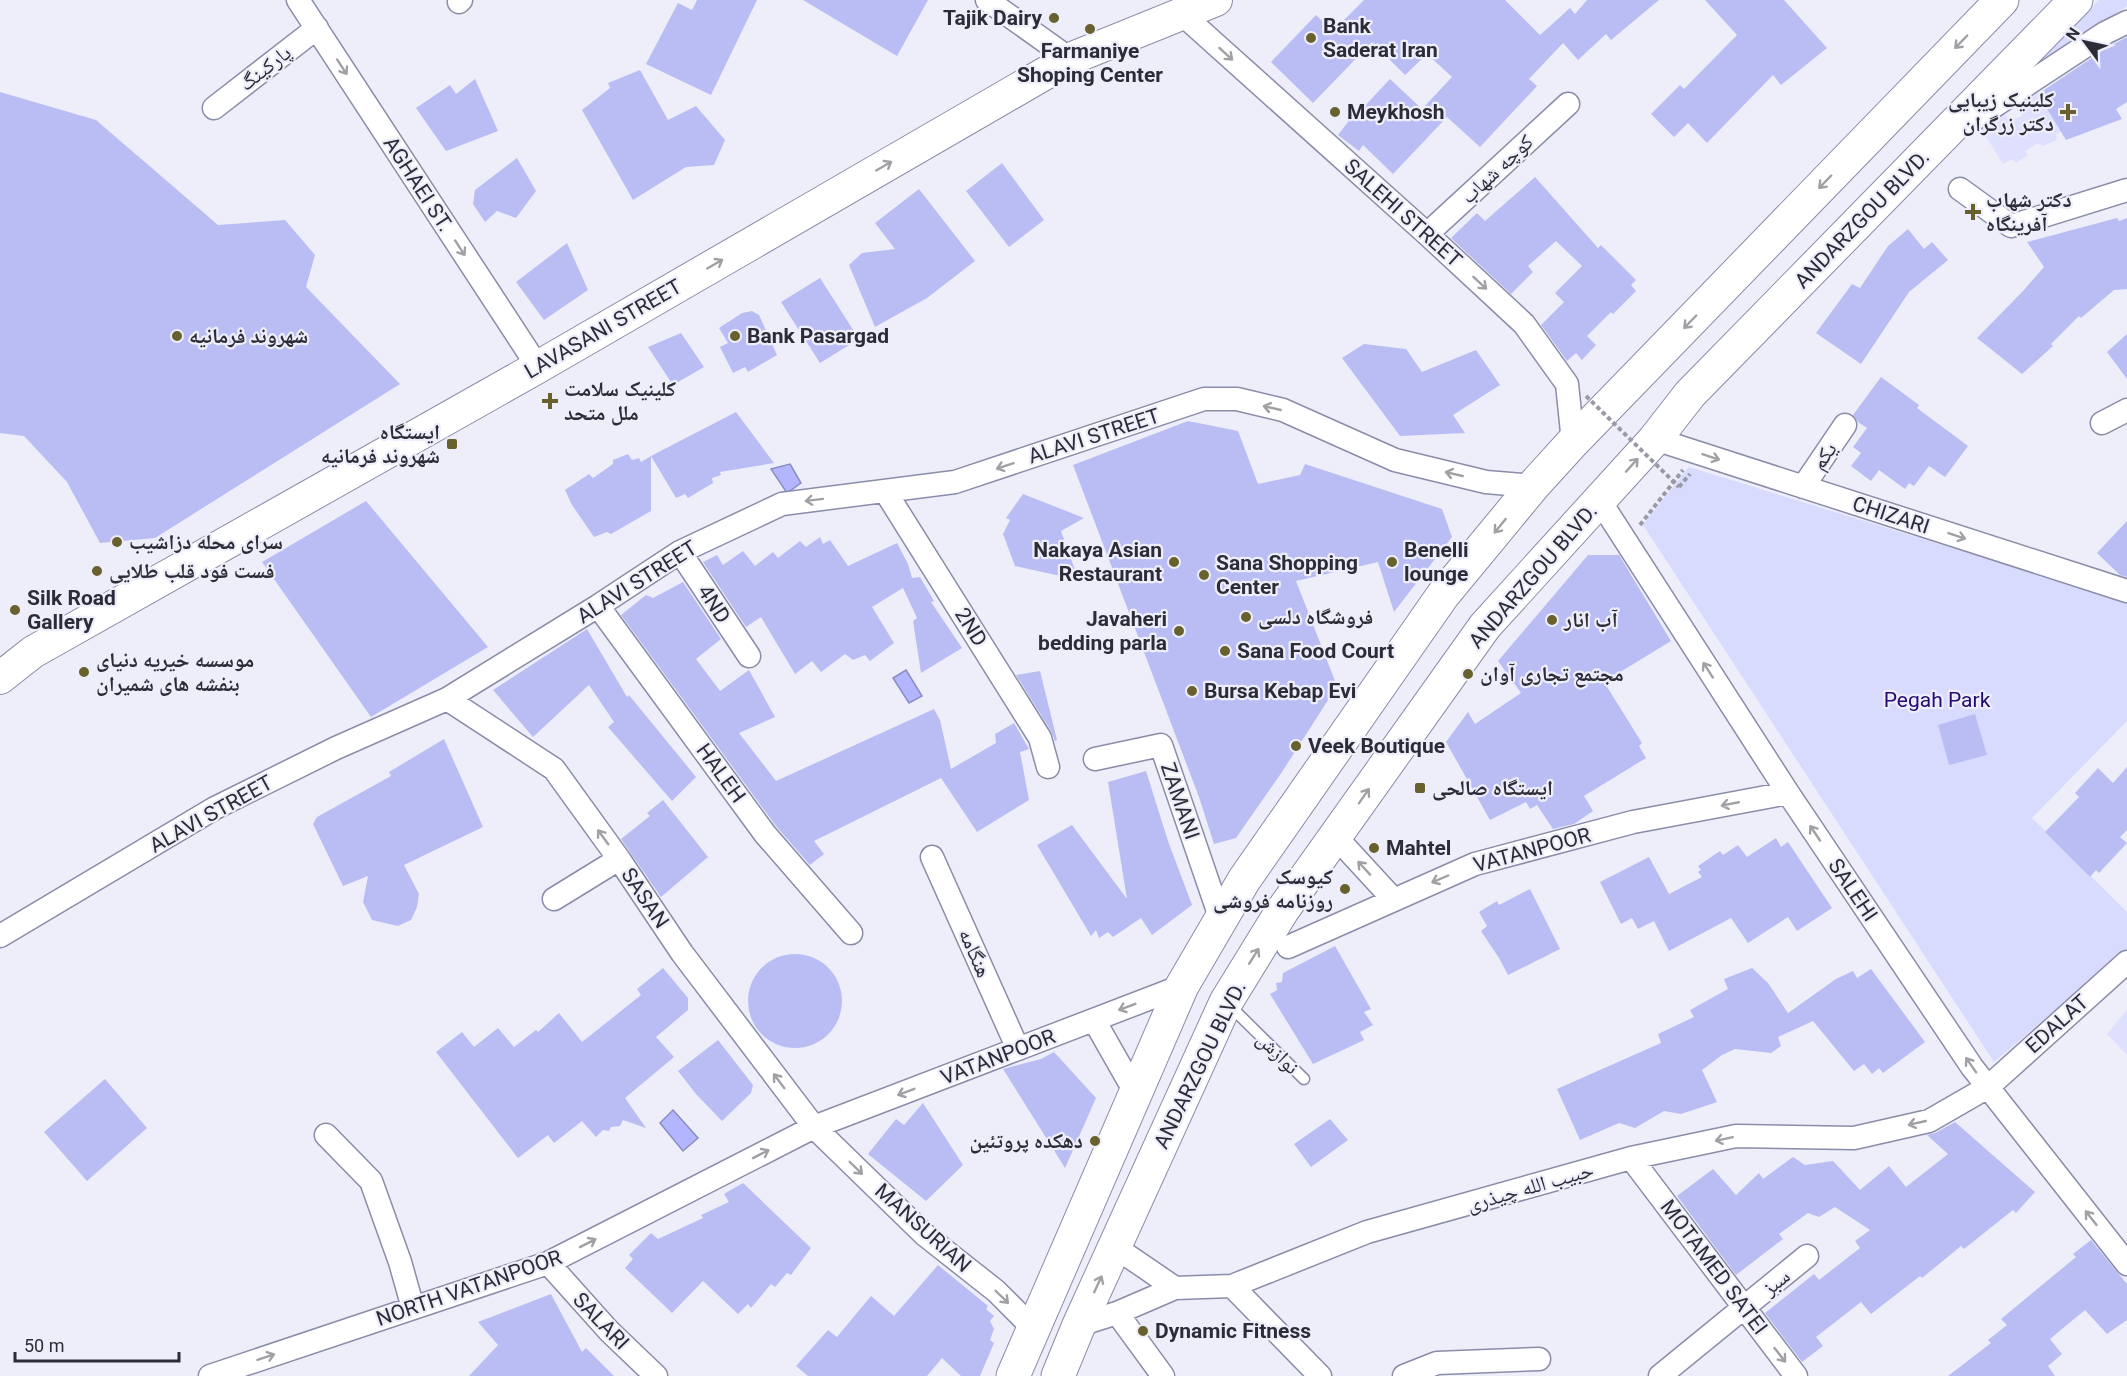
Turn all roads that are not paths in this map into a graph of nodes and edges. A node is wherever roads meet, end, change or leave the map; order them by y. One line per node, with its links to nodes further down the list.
1 (298, 0): 8 (street, AGHAEI ST.)
2 (987, 0): 9 (street)
3 (1216, 0): 6 (main road, LAVASANI STREET)
4 (2002, 0): 16 (main road, one-way to 16)
5 (2076, 0): 12 (main road, ANDARZGOU BLVD.)
6 (1183, 15): 9 (main road, LAVASANI STREET); 15 (street, SALEHI STREET, one-way to 15)
7 (2127, 22): 12 (street)
8 (317, 28): 11 (street, پارکینگ); 18 (street, AGHAEI ST., one-way to 18)
9 (1070, 59): 18 (main road, LAVASANI STREET, one-way to 9)
10 (1568, 104): 15 (street, کوچه شهاب)
11 (214, 108)
12 (1939, 141): 17 (main road, ANDARZGOU BLVD.)
13 (1960, 189): 14 (street)
14 (2127, 190)
15 (1427, 234): 23 (street, SALEHI STREET, one-way to 23)
16 (1774, 235): 17 (main road); 23 (main road, one-way to 23)
17 (1811, 271): 22 (main road, ANDARZGOU BLVD.)
18 (538, 367): 32 (main road, LAVASANI STREET)
19 (2127, 410): 20 (street)
20 (2102, 423)
21 (1845, 425): 25 (street, یکم)
22 (1656, 439): 25 (street, CHIZARI, one-way to 25); 27 (main road, ANDARZGOU BLVD., one-way to 22)
23 (1573, 442): 24 (main road)
24 (1533, 486): 26 (street, ALAVI STREET, one-way to 26); 42 (main road, one-way to 42)
25 (1803, 487): 29 (street, CHIZARI, one-way to 29)
26 (885, 491): 28 (street, ALAVI STREET, one-way to 28); 35 (street, 2ND)
27 (1600, 501): 36 (street, SALEHI, one-way to 27); 37 (main road, ANDARZGOU BLVD., one-way to 27)
28 (680, 552): 30 (street, ALAVI STREET); 31 (street, 4ND)
29 (2127, 591)
30 (598, 606): 33 (street, ALAVI STREET); 43 (street, HALEH)
31 (749, 656)
32 (0, 678)
33 (447, 699): 39 (street, SASAN, one-way to 33); 44 (street, ALAVI STREET)
34 (1095, 759): 42 (street, ZAMANI)
35 (1048, 767)
36 (1788, 793): 41 (street, VATANPOOR, one-way to 41); 52 (street, SALEHI, one-way to 36)
37 (1335, 836): 41 (street, one-way to 37); 48 (main road, ANDARZGOU BLVD., one-way to 37)
38 (932, 857): 50 (street, هنگامه)
39 (619, 860): 40 (street); 54 (street, SASAN, one-way to 39)
40 (554, 899)
41 (1393, 899): 45 (street, VATANPOOR)
42 (1221, 920): 47 (main road)
43 (851, 933)
44 (0, 936)
45 (1288, 947)
46 (2127, 962): 52 (street, EDALAT)
47 (1182, 986): 49 (street, VATANPOOR, one-way to 49); 53 (main road)
48 (1226, 1002): 51 (lane, نوازش); 57 (main road, ANDARZGOU BLVD.)
49 (1094, 1020): 50 (street, VATANPOOR); 53 (street)
50 (1018, 1049): 54 (street, VATANPOOR, one-way to 54)
51 (1304, 1079)
52 (1988, 1087): 56 (street, حبیب الله چیذری, one-way to 56); 60 (street, SALEHI, one-way to 52)
53 (1135, 1092): 67 (main road)
54 (814, 1127): 59 (street, NORTH VATANPOOR, one-way to 54); 67 (street, MANSURIAN, one-way to 67)
55 (326, 1135): 63 (street)
56 (1632, 1158): 61 (street, حبیب الله چیذری); 64 (street, MOTAMED SATEI)
57 (1114, 1247): 62 (street); 66 (main road, ANDARZGOU BLVD., one-way to 57)
58 (1807, 1256): 64 (street, سبز)
59 (548, 1263): 63 (street, NORTH VATANPOOR); 70 (street, SALARI)
60 (2127, 1264)
61 (1232, 1286): 62 (street, حبیب الله چیذری); 74 (street)
62 (1175, 1288): 65 (street, حبیب الله چیذری)
63 (413, 1308): 69 (street, NORTH VATANPOOR, one-way to 63)
64 (1744, 1308): 76 (street, سبز); 77 (street, MOTAMED SATEI, one-way to 77)
65 (1117, 1312): 66 (street, حبیب الله چیذری); 73 (street)
66 (1079, 1325): 72 (main road, ANDARZGOU BLVD.)
67 (1033, 1328): 71 (main road)
68 (1539, 1359): 75 (street)
69 (225, 1374)
70 (656, 1376)
71 (1013, 1376)
72 (1058, 1376)
73 (1162, 1376)
74 (1320, 1376)
75 (1404, 1376)
76 (1660, 1376)
77 (1796, 1376)

